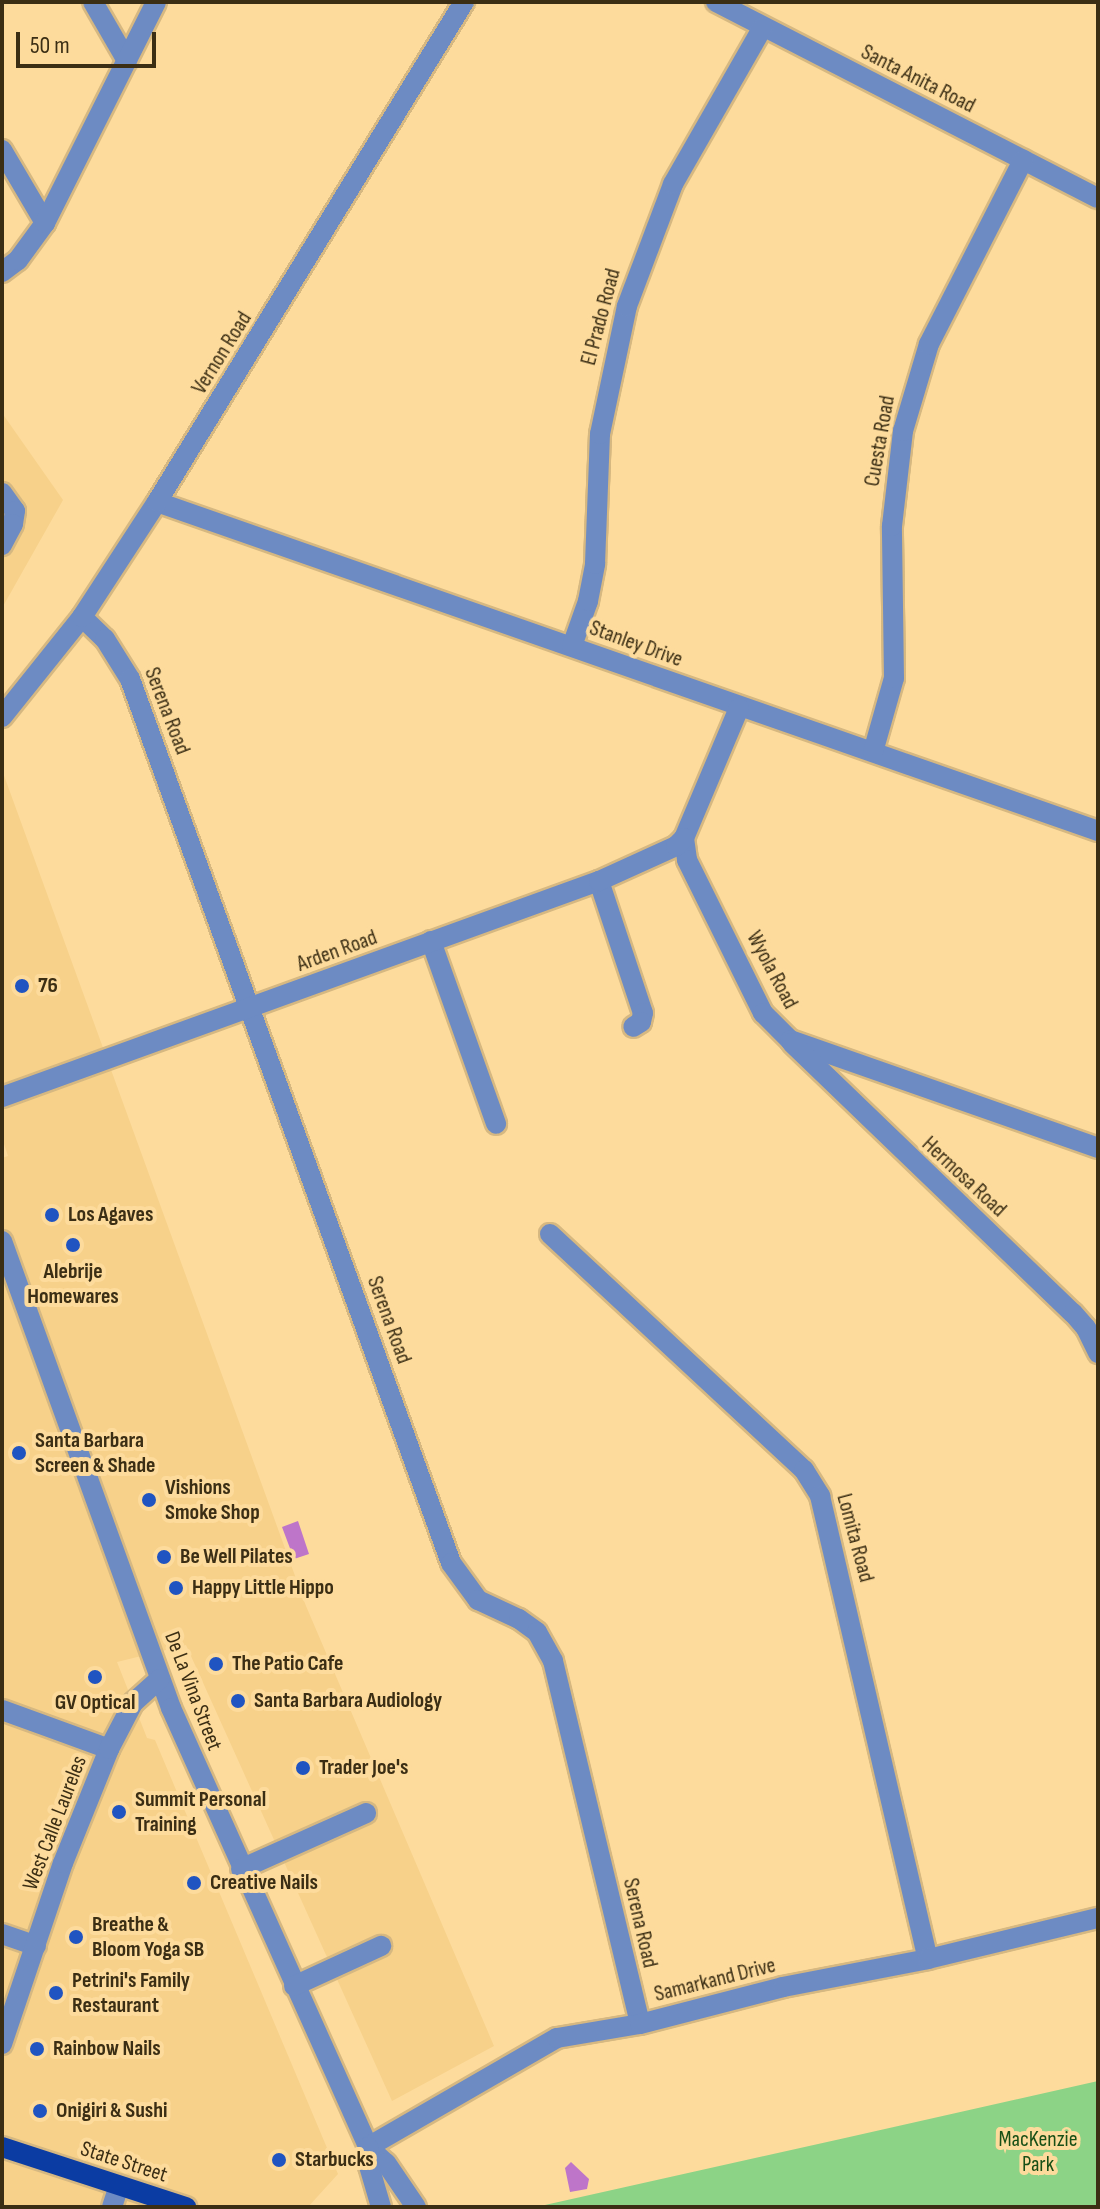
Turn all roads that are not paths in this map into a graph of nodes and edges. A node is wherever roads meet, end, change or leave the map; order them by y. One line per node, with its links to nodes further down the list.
1 (93, 2): 6 (street)
2 (156, 2): 6 (street)
3 (464, 2): 13 (street, Vernon Road)
4 (726, 4): 5 (street, Santa Anita Road)
5 (763, 27): 8 (street, Santa Anita Road); 16 (street, El Prado Road)
6 (127, 61): 10 (street)
7 (2, 150): 10 (street)
8 (1023, 160): 9 (street, Santa Anita Road); 19 (street, Cuesta Road)
9 (1098, 198)
10 (45, 223): 11 (street)
11 (2, 272)
12 (2, 493): 14 (street)
13 (157, 502): 15 (street, Vernon Road); 16 (street, Stanley Drive)
14 (2, 545)
15 (82, 617): 18 (street, Vernon Road); 24 (street, Serena Road)
16 (572, 646): 17 (street, Stanley Drive)
17 (739, 708): 19 (street, Stanley Drive); 21 (street)
18 (2, 717)
19 (873, 752): 20 (street, Stanley Drive)
20 (1098, 831)
21 (684, 838): 22 (street, Arden Road); 26 (street, Wyola Road)
22 (599, 881): 23 (street, Arden Road); 25 (street)
23 (431, 941): 24 (street, Arden Road); 28 (street)
24 (252, 1009): 27 (street, Arden Road); 44 (street, Serena Road)
25 (633, 1027)
26 (790, 1040): 29 (street, Wyola Road); 32 (street, Hermosa Road)
27 (2, 1097)
28 (496, 1124)
29 (1098, 1148)
30 (550, 1234): 42 (street, Lomita Road)
31 (2, 1241): 33 (street, De La Vina Street)
32 (1098, 1353)
33 (160, 1679): 35 (street, West Calle Laureles); 37 (street, De La Vina Street)
34 (2, 1710): 35 (street)
35 (109, 1749): 40 (street, West Calle Laureles)
36 (366, 1813): 37 (street)
37 (241, 1869): 43 (street, De La Vina Street)
38 (1098, 1918): 42 (street, Samarkand Drive)
39 (2, 1934): 40 (street)
40 (36, 1946): 45 (street, West Calle Laureles)
41 (381, 1946): 43 (street)
42 (928, 1959): 44 (street, Samarkand Drive)
43 (294, 1986): 47 (street, De La Vina Street)
44 (640, 2024): 47 (street, Samarkand Drive)
45 (2, 2044)
46 (2, 2147): 48 (main road, State Street)
47 (368, 2147): 49 (street, De La Vina Street); 52 (street, De La Vina Street)
48 (119, 2186): 50 (street); 51 (main road, State Street)
49 (378, 2204)
50 (112, 2207)
51 (186, 2207)
52 (416, 2207)

